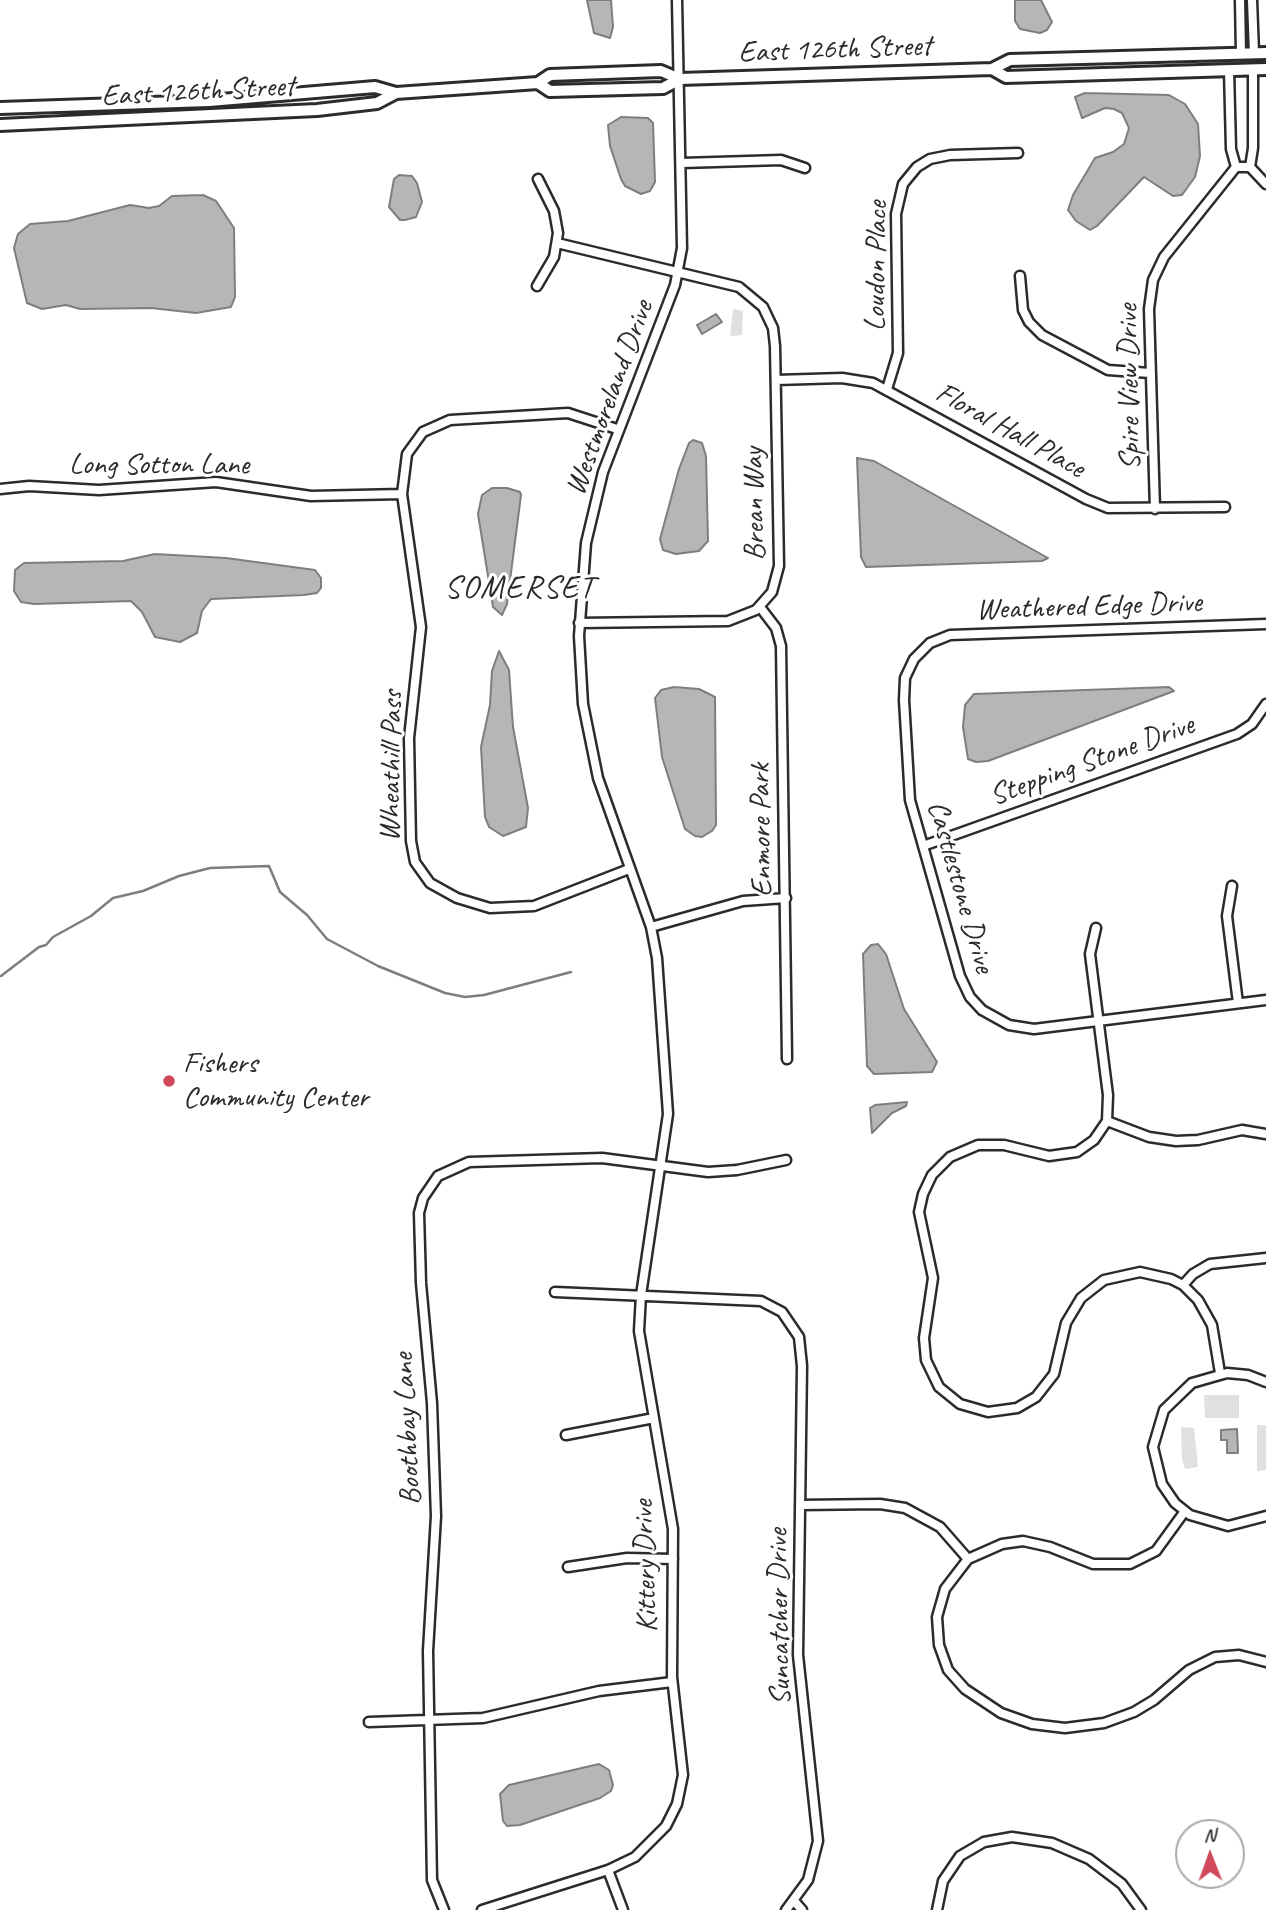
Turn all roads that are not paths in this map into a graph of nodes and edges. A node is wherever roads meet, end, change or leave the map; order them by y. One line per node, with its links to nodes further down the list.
1 (677, 0): 11 (street, Westmoreland Drive)
2 (1240, 0): 4 (street)
3 (1252, 0): 5 (street)
4 (1241, 53): 5 (main road, East 126th Street); 7 (main road, East 126th Street)
5 (1254, 53): 6 (main road, East 126th Street)
6 (1266, 53)
7 (992, 69): 10 (main road, East 126th Street); 11 (main road, East 126th Street)
8 (1254, 69): 9 (main road, East 126th Street); 10 (main road, East 126th Street); 19 (street)
9 (1266, 69)
10 (1229, 70): 18 (street)
11 (680, 79): 12 (main road, East 126th Street); 12 (main road, East 126th Street); 17 (street, Westmoreland Drive)
12 (538, 83): 13 (main road, East 126th Street)
13 (396, 93): 14 (main road, East 126th Street); 15 (main road, East 126th Street)
14 (0, 108)
15 (0, 125)
16 (1018, 153): 29 (street, Loudon Place)
17 (682, 163): 20 (street); 24 (street, Westmoreland Drive)
18 (1236, 167): 19 (street); 27 (street, Spire View Drive)
19 (1250, 167): 22 (street)
20 (805, 168)
21 (538, 179): 23 (street)
22 (1266, 184)
23 (557, 243): 24 (street, Brean Way); 26 (street)
24 (678, 272): 28 (street, Brean Way); 30 (street, Westmoreland Drive)
25 (1020, 276): 27 (street)
26 (537, 286)
27 (1150, 373): 34 (street, Spire View Drive)
28 (776, 380): 29 (street, Floral Hall Place); 35 (street, Brean Way)
29 (887, 389): 34 (street, Floral Hall Place)
30 (617, 429): 32 (street, Wheathill Pass); 36 (street, Westmoreland Drive)
31 (0, 489): 32 (street, Long Sotton Lane)
32 (402, 494): 41 (street, Wheathill Pass)
33 (1225, 507): 34 (street, Floral Hall Place)
34 (1154, 509)
35 (760, 607): 36 (street); 43 (street, Enmore Park)
36 (579, 623): 41 (street, Westmoreland Drive)
37 (1266, 624): 38 (street, Weathered Edge Drive)
38 (919, 653): 40 (street, Castlestone Drive)
39 (1266, 704): 40 (street, Stepping Stone Drive)
40 (923, 846): 48 (street, Castlestone Drive)
41 (629, 869): 44 (street, Westmoreland Drive)
42 (1231, 886): 47 (street)
43 (786, 898): 44 (street); 49 (street, Enmore Park)
44 (651, 927): 50 (street, Westmoreland Drive)
45 (1096, 928): 48 (street)
46 (1266, 1000): 47 (street, Castlestone Drive)
47 (1238, 1003): 48 (street, Castlestone Drive)
48 (1099, 1021): 51 (street)
49 (787, 1059)
50 (669, 1098): 54 (street, Kittery Drive)
51 (1107, 1121): 52 (street); 56 (street)
52 (1266, 1134)
53 (786, 1160): 54 (street, Boothbay Lane)
54 (661, 1167): 58 (street, Kittery Drive); 71 (street, Boothbay Lane)
55 (1266, 1258): 56 (street)
56 (1183, 1285): 59 (street)
57 (555, 1292): 58 (street)
58 (641, 1295): 61 (street, Kittery Drive); 63 (street, Suncatcher Drive)
59 (1220, 1373): 60 (street); 64 (street)
60 (1266, 1382)
61 (654, 1418): 62 (street); 66 (street, Kittery Drive)
62 (566, 1435)
63 (800, 1505): 67 (street); 74 (street, Suncatcher Drive)
64 (1185, 1511): 65 (street); 67 (street)
65 (1266, 1516)
66 (673, 1559): 68 (street); 70 (street, Kittery Drive)
67 (968, 1559): 69 (street)
68 (568, 1567)
69 (1266, 1662)
70 (672, 1682): 71 (street); 73 (street, Kittery Drive)
71 (430, 1720): 72 (street); 75 (street, Boothbay Lane)
72 (369, 1722)
73 (608, 1870): 76 (street, Kittery Drive); 77 (street)
74 (794, 1902): 78 (street, Suncatcher Drive); 79 (street)
75 (444, 1910)
76 (482, 1910)
77 (623, 1910)
78 (786, 1910)
79 (802, 1910)
80 (937, 1910): 81 (street)
81 (1141, 1910)

